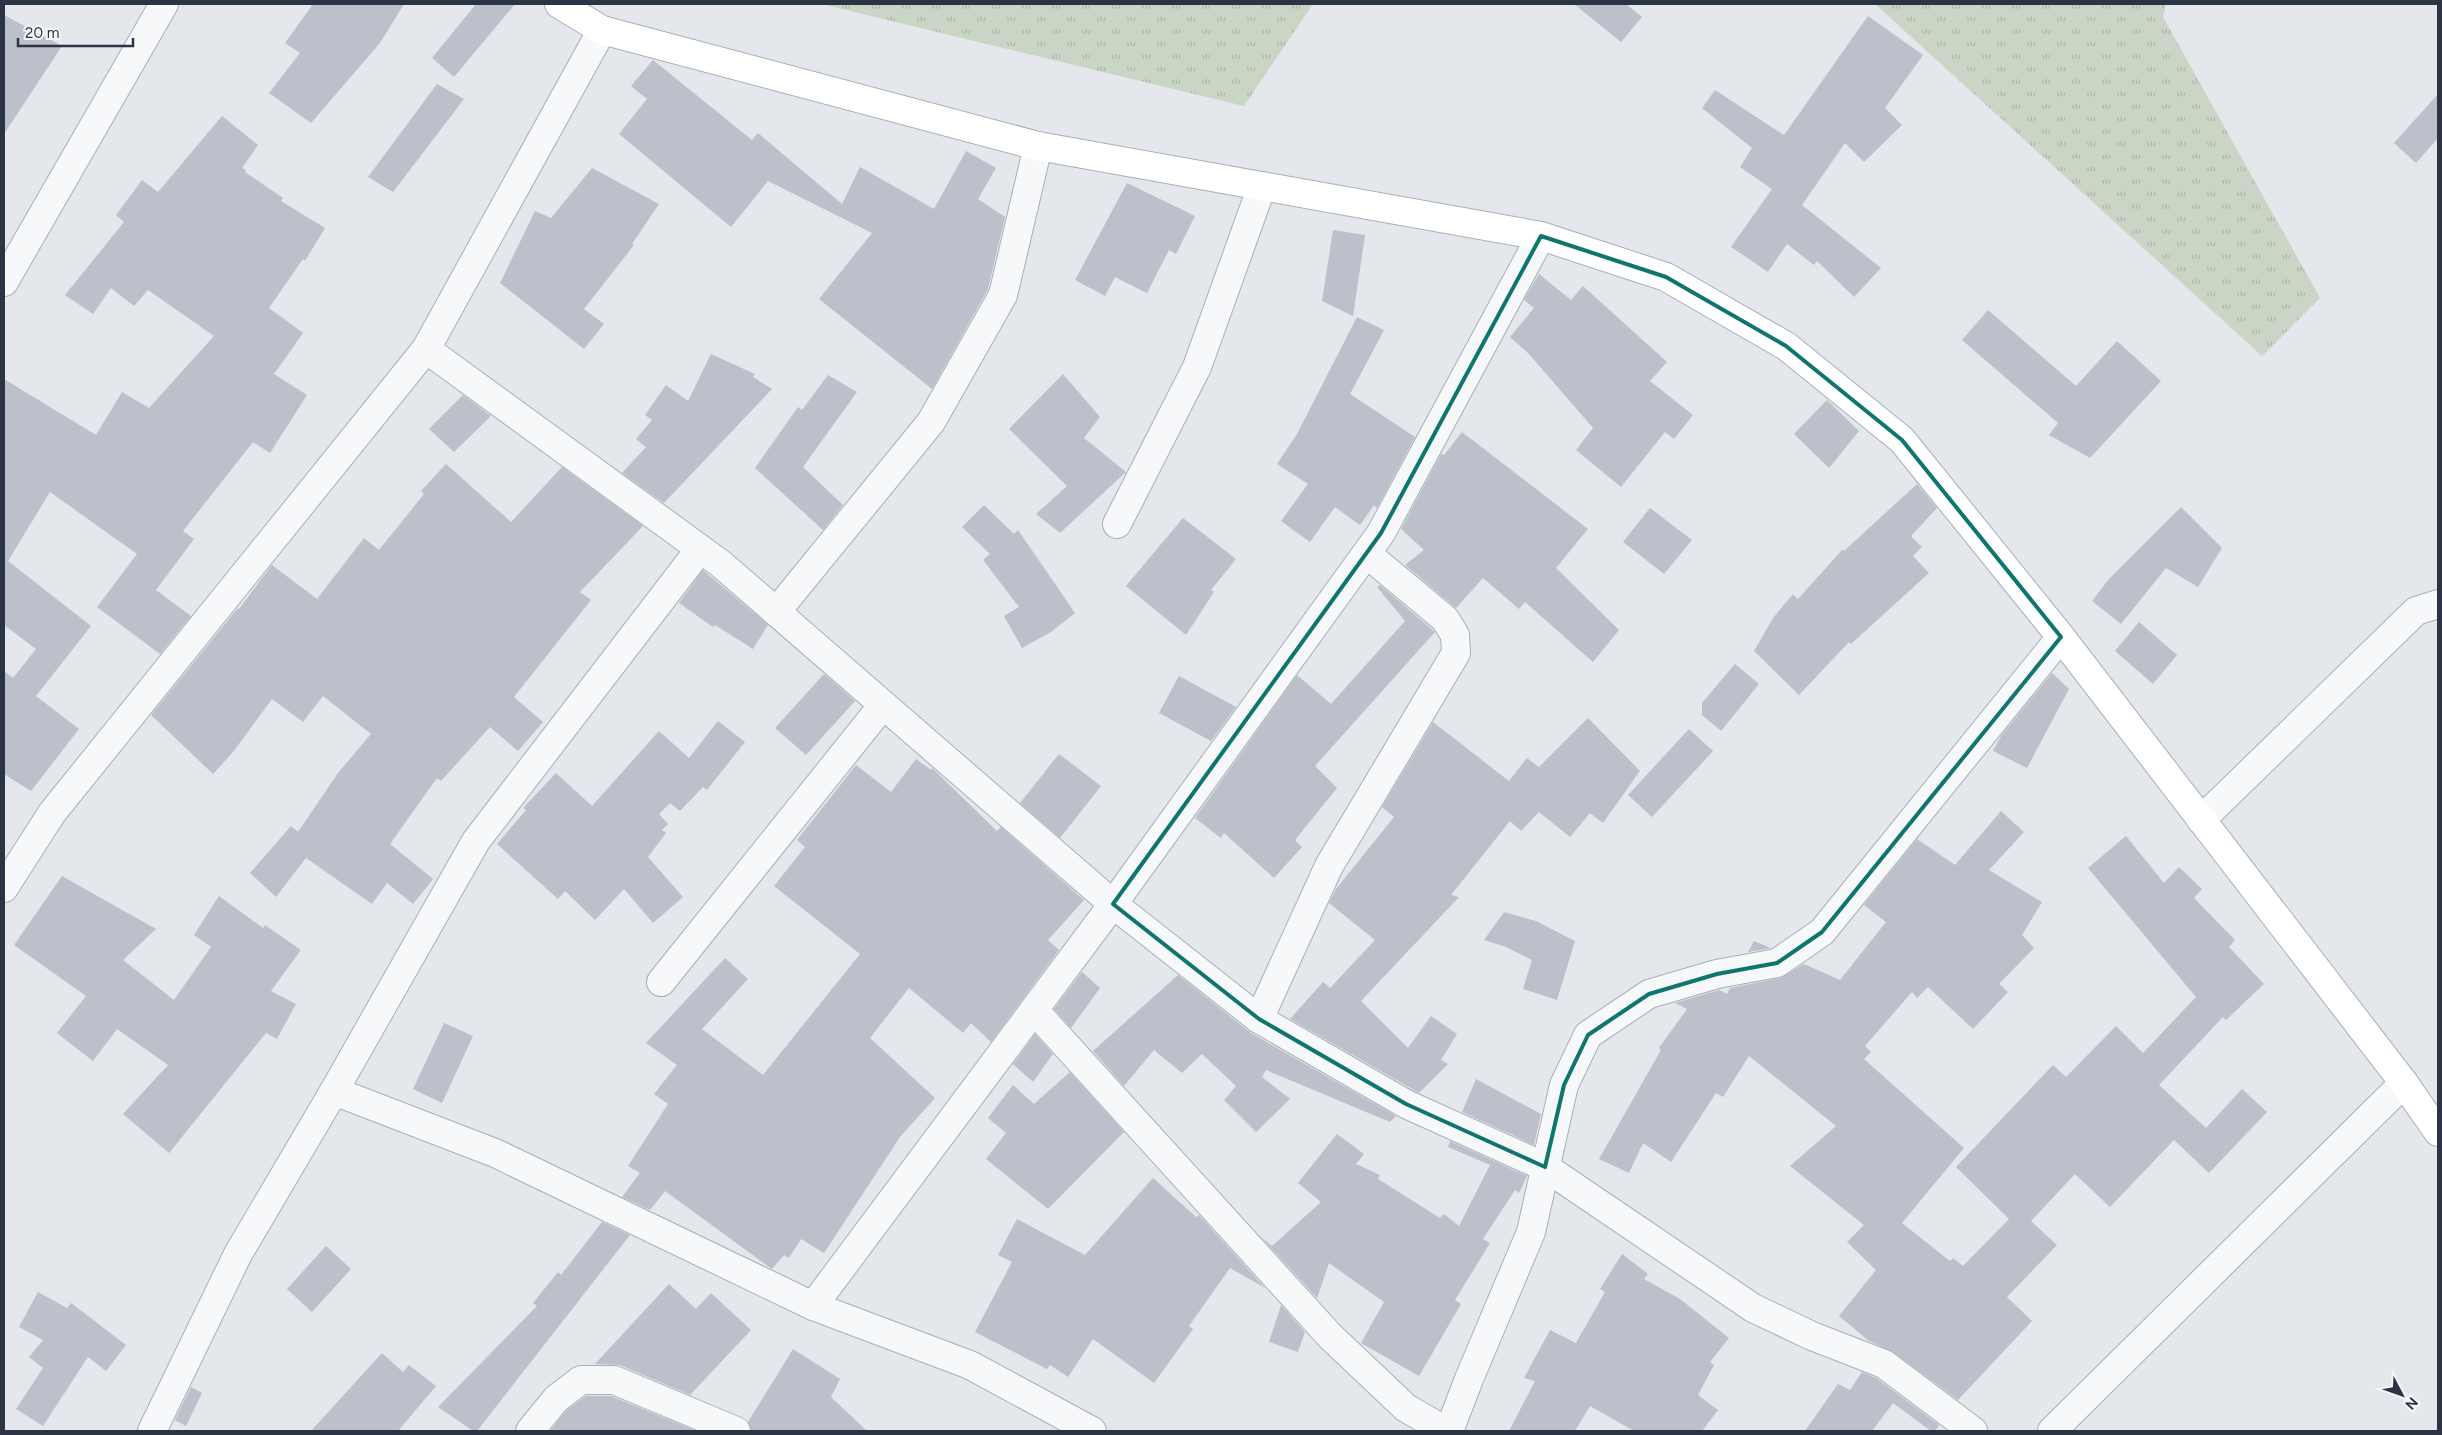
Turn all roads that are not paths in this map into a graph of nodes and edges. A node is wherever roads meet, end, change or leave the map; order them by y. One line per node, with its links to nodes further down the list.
1 (164, 4): 7 (street)
2 (559, 4): 3 (street)
3 (602, 30): 4 (street); 8 (street)
4 (1038, 146): 5 (street); 13 (street)
5 (1262, 186): 6 (street); 9 (street)
6 (1541, 236): 11 (street); 14 (street)
7 (4, 282)
8 (426, 349): 10 (street); 17 (street)
9 (1116, 524)
10 (700, 549): 13 (street); 23 (street)
11 (1367, 554): 18 (street); 21 (street)
12 (2438, 604): 16 (street)
13 (776, 612): 15 (street)
14 (2061, 637): 16 (street); 25 (street)
15 (883, 705): 18 (street); 19 (street)
16 (2200, 820): 22 (street)
17 (4, 888)
18 (1113, 904): 20 (street); 21 (street)
19 (661, 982)
20 (1034, 1010): 26 (street); 31 (street)
21 (1259, 1019): 25 (street)
22 (2404, 1082): 24 (street); 33 (street)
23 (334, 1090): 26 (street); 27 (street)
24 (2438, 1132)
25 (1545, 1167): 31 (street); 32 (street)
26 (814, 1306): 30 (street)
27 (152, 1431)
28 (530, 1431): 29 (street)
29 (736, 1431)
30 (1092, 1431)
31 (1448, 1431)
32 (1973, 1431)
33 (2052, 1431)

